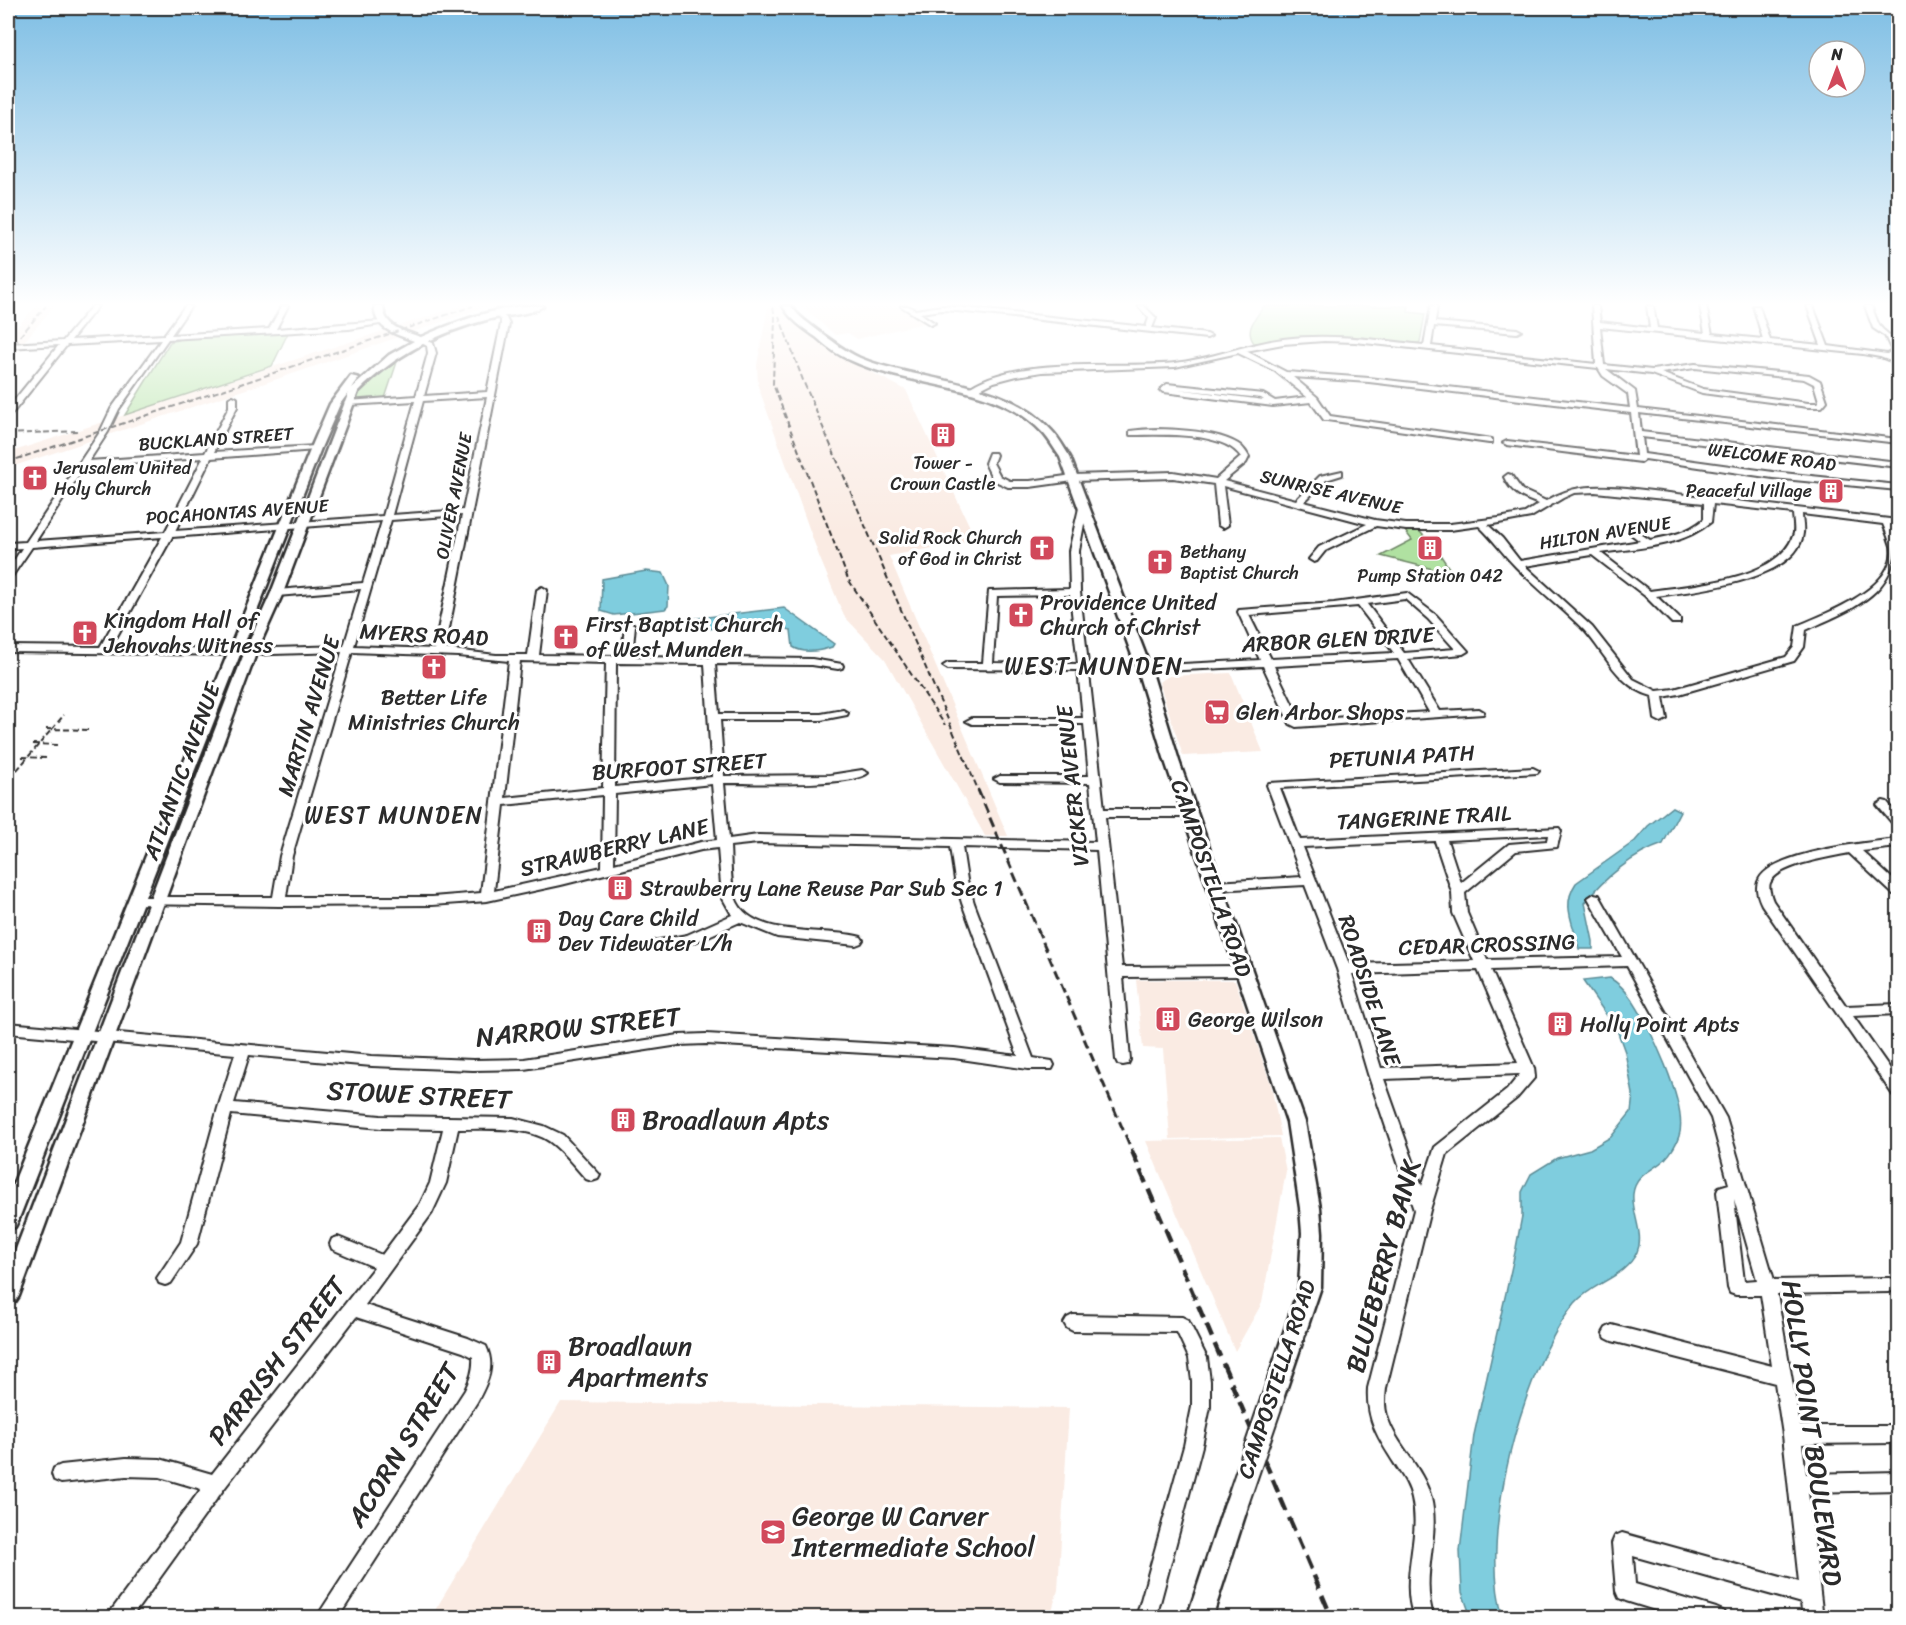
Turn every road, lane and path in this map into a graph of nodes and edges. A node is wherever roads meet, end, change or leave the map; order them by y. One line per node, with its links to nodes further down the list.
1 (33, 382): 22 (street)
2 (135, 382): 32 (street)
3 (351, 382): 28 (main road, ATLANTIC AVENUE)
4 (362, 382): 19 (main road, ATLANTIC AVENUE)
5 (424, 382): 17 (street, MARTIN AVENUE)
6 (493, 382): 15 (street, OLIVER AVENUE)
7 (933, 382): 14 (main road, CAMPOSTELLA ROAD)
8 (1014, 382): 14 (street)
9 (1295, 382): 18 (street)
10 (1384, 382): 21 (street)
11 (1619, 382): 21 (street)
12 (1678, 382): 13 (street)
13 (1815, 382)
14 (969, 391): 36 (main road, CAMPOSTELLA ROAD)
15 (490, 394): 17 (street); 44 (street, OLIVER AVENUE)
16 (233, 398): 31 (street)
17 (420, 398): 19 (street); 45 (street, MARTIN AVENUE)
18 (1314, 399): 20 (street); 25 (street)
19 (348, 403): 50 (main road, ATLANTIC AVENUE)
20 (1274, 404): 20 (street)
21 (1636, 410): 24 (street); 26 (street)
22 (8, 413)
23 (1133, 433): 37 (street)
24 (1639, 434): 30 (street); 33 (street)
25 (1489, 441)
26 (1899, 441)
27 (1507, 443): 30 (street, WELCOME ROAD)
28 (316, 448): 31 (street, BUCKLAND STREET); 52 (main road, ATLANTIC AVENUE)
29 (992, 455): 36 (street, SUNRISE AVENUE)
30 (1641, 456): 38 (street, WELCOME ROAD)
31 (206, 457): 32 (street, BUCKLAND STREET); 54 (street)
32 (82, 464): 55 (street)
33 (1899, 465)
34 (1339, 473): 40 (street)
35 (1508, 477): 41 (street)
36 (1073, 478): 37 (street, SUNRISE AVENUE); 42 (main road, CAMPOSTELLA ROAD)
37 (1218, 482): 40 (street, SUNRISE AVENUE); 51 (street)
38 (1899, 488)
39 (1709, 501): 41 (street, SUNRISE AVENUE); 43 (street, SUNRISE AVENUE); 56 (street, HILTON AVENUE)
40 (1297, 504): 47 (street, SUNRISE AVENUE)
41 (1547, 504): 49 (street, SUNRISE AVENUE)
42 (1083, 508): 64 (street, VICKER AVENUE); 86 (main road, CAMPOSTELLA ROAD)
43 (1797, 511): 46 (street, SUNRISE AVENUE); 66 (street)
44 (468, 512): 45 (street, POCAHONTAS AVENUE); 74 (street, OLIVER AVENUE)
45 (387, 518): 50 (street, POCAHONTAS AVENUE); 62 (street, MARTIN AVENUE)
46 (1887, 522): 48 (street, SUNRISE AVENUE); 87 (street)
47 (1375, 523): 49 (street, SUNRISE AVENUE); 59 (street)
48 (1899, 523)
49 (1482, 524): 60 (street)
50 (302, 525): 52 (street, POCAHONTAS AVENUE); 65 (main road, ATLANTIC AVENUE)
51 (1223, 525)
52 (286, 526): 54 (street, POCAHONTAS AVENUE); 73 (main road, ATLANTIC AVENUE)
53 (1633, 532): 56 (street)
54 (169, 533): 55 (street, POCAHONTAS AVENUE); 72 (street)
55 (30, 544): 57 (street, POCAHONTAS AVENUE); 61 (street)
56 (1650, 544): 58 (street, HILTON AVENUE)
57 (8, 546)
58 (1595, 553): 60 (street, HILTON AVENUE); 66 (street)
59 (1314, 559)
60 (1518, 564): 87 (street)
61 (8, 576)
62 (366, 586): 65 (street); 71 (street, MARTIN AVENUE)
63 (542, 590): 77 (street)
64 (1076, 592): 84 (street); 85 (street, VICKER AVENUE)
65 (277, 593): 73 (main road, ATLANTIC AVENUE)
66 (1648, 594): 68 (street)
67 (1361, 603): 75 (street); 75 (street, ARBOR GLEN DRIVE); 81 (street)
68 (1676, 621)
69 (630, 625): 79 (street)
70 (8, 649): 72 (street, MYERS ROAD)
71 (349, 649): 73 (street, MYERS ROAD); 74 (street, MYERS ROAD); 123 (street, MARTIN AVENUE)
72 (104, 650): 73 (street, MYERS ROAD)
73 (243, 652): 121 (main road, ATLANTIC AVENUE); 122 (main road, ATLANTIC AVENUE)
74 (439, 652): 76 (street, MYERS ROAD)
75 (1401, 656): 81 (street, ARBOR GLEN DRIVE); 90 (street)
76 (515, 658): 77 (street, MYERS ROAD); 102 (street)
77 (533, 658): 78 (street, MYERS ROAD)
78 (611, 659): 79 (street, MYERS ROAD); 101 (street)
79 (627, 659): 80 (street, MYERS ROAD)
80 (710, 661): 82 (street, MYERS ROAD); 91 (street)
81 (1267, 663): 86 (street, ARBOR GLEN DRIVE); 90 (street)
82 (838, 666)
83 (948, 666): 84 (street)
84 (988, 666): 85 (street)
85 (1083, 667): 94 (street, VICKER AVENUE)
86 (1144, 669): 105 (main road, CAMPOSTELLA ROAD)
87 (1657, 694): 92 (street)
88 (1479, 712): 90 (street)
89 (843, 713): 91 (street)
90 (1436, 714)
91 (715, 717): 98 (street)
92 (1661, 719)
93 (972, 721): 94 (street)
94 (1089, 721): 99 (street, VICKER AVENUE)
95 (1533, 771): 100 (street, PETUNIA PATH)
96 (862, 773): 98 (street, BURFOOT STREET)
97 (1000, 779): 99 (street)
98 (718, 780): 101 (street, BURFOOT STREET); 108 (street)
99 (1095, 780): 104 (street, VICKER AVENUE)
100 (1273, 785): 111 (street, ROADSIDE LANE)
101 (610, 789): 102 (street, BURFOOT STREET); 114 (street)
102 (498, 802): 119 (street)
103 (1883, 805): 106 (street)
104 (1099, 813): 105 (street); 112 (street, VICKER AVENUE)
105 (1190, 813): 116 (main road, CAMPOSTELLA ROAD)
106 (1899, 822)
107 (1440, 837): 111 (street, TANGERINE TRAIL); 118 (street); 118 (street, TANGERINE TRAIL)
108 (723, 842): 109 (street, STRAWBERRY LANE); 114 (street, STRAWBERRY LANE); 124 (street)
109 (955, 842): 112 (street, STRAWBERRY LANE); 139 (street)
110 (1899, 843): 113 (street)
111 (1295, 844): 115 (street, ROADSIDE LANE)
112 (1102, 846): 131 (street, VICKER AVENUE)
113 (1851, 848): 117 (street); 133 (street)
114 (608, 869): 119 (street, STRAWBERRY LANE)
115 (1310, 881): 116 (street); 129 (street, ROADSIDE LANE)
116 (1215, 886): 130 (main road, CAMPOSTELLA ROAD)
117 (1899, 891)
118 (1458, 892): 128 (street)
119 (487, 897): 123 (street, STRAWBERRY LANE)
120 (1594, 898): 127 (street, HOLLY POINT BOULEVARD)
121 (135, 901): 122 (street, STRAWBERRY LANE); 135 (main road, ATLANTIC AVENUE)
122 (158, 902): 123 (street, STRAWBERRY LANE); 136 (main road, ATLANTIC AVENUE)
123 (279, 902)
124 (740, 917): 125 (street); 126 (street)
125 (856, 940)
126 (659, 944)
127 (1631, 961): 128 (street, CEDAR CROSSING); 147 (street, HOLLY POINT BOULEVARD)
128 (1481, 964): 129 (street, CEDAR CROSSING); 141 (street)
129 (1344, 969): 142 (street, ROADSIDE LANE)
130 (1244, 970): 131 (street); 170 (main road, CAMPOSTELLA ROAD, bridge)
131 (1116, 972): 138 (street, VICKER AVENUE)
132 (1899, 1009): 133 (street)
133 (1842, 1011): 143 (street)
134 (8, 1028): 135 (street, NARROW STREET)
135 (82, 1035): 136 (street, NARROW STREET); 149 (main road, ATLANTIC AVENUE)
136 (105, 1036): 137 (street, NARROW STREET); 155 (main road, ATLANTIC AVENUE)
137 (243, 1050): 139 (street, NARROW STREET); 144 (street)
138 (1123, 1060)
139 (1028, 1064): 140 (street, NARROW STREET)
140 (1047, 1065)
141 (1527, 1068): 142 (street); 148 (street, BLUEBERRY BANK)
142 (1375, 1074): 148 (street, ROADSIDE LANE)
143 (1899, 1090)
144 (225, 1108): 145 (street, STOWE STREET); 152 (street)
145 (452, 1123): 146 (street, STOWE STREET); 151 (street, PARRISH STREET)
146 (592, 1175)
147 (1738, 1188): 154 (street, HOLLY POINT BOULEVARD); 154 (street)
148 (1422, 1210): 171 (street, BLUEBERRY BANK)
149 (8, 1221)
150 (338, 1244): 151 (street)
151 (385, 1264): 156 (street, PARRISH STREET)
152 (165, 1278)
153 (1889, 1286): 154 (street)
154 (1768, 1289): 159 (street, HOLLY POINT BOULEVARD)
155 (8, 1296)
156 (353, 1308): 165 (street, PARRISH STREET); 168 (street, ACORN STREET)
157 (1073, 1323): 169 (street)
158 (1612, 1333): 159 (street)
159 (1783, 1377): 161 (street, HOLLY POINT BOULEVARD)
160 (1899, 1434): 161 (street)
161 (1792, 1435): 164 (street, HOLLY POINT BOULEVARD)
162 (61, 1474): 165 (street)
163 (1899, 1481): 164 (street)
164 (1797, 1483): 166 (street, HOLLY POINT BOULEVARD)
165 (216, 1484): 167 (street, PARRISH STREET)
166 (1810, 1595): 172 (street); 173 (street, HOLLY POINT BOULEVARD)
167 (118, 1617)
168 (326, 1617)
169 (1146, 1617)
170 (1199, 1617)
171 (1424, 1617)
172 (1716, 1617)
173 (1813, 1617)

